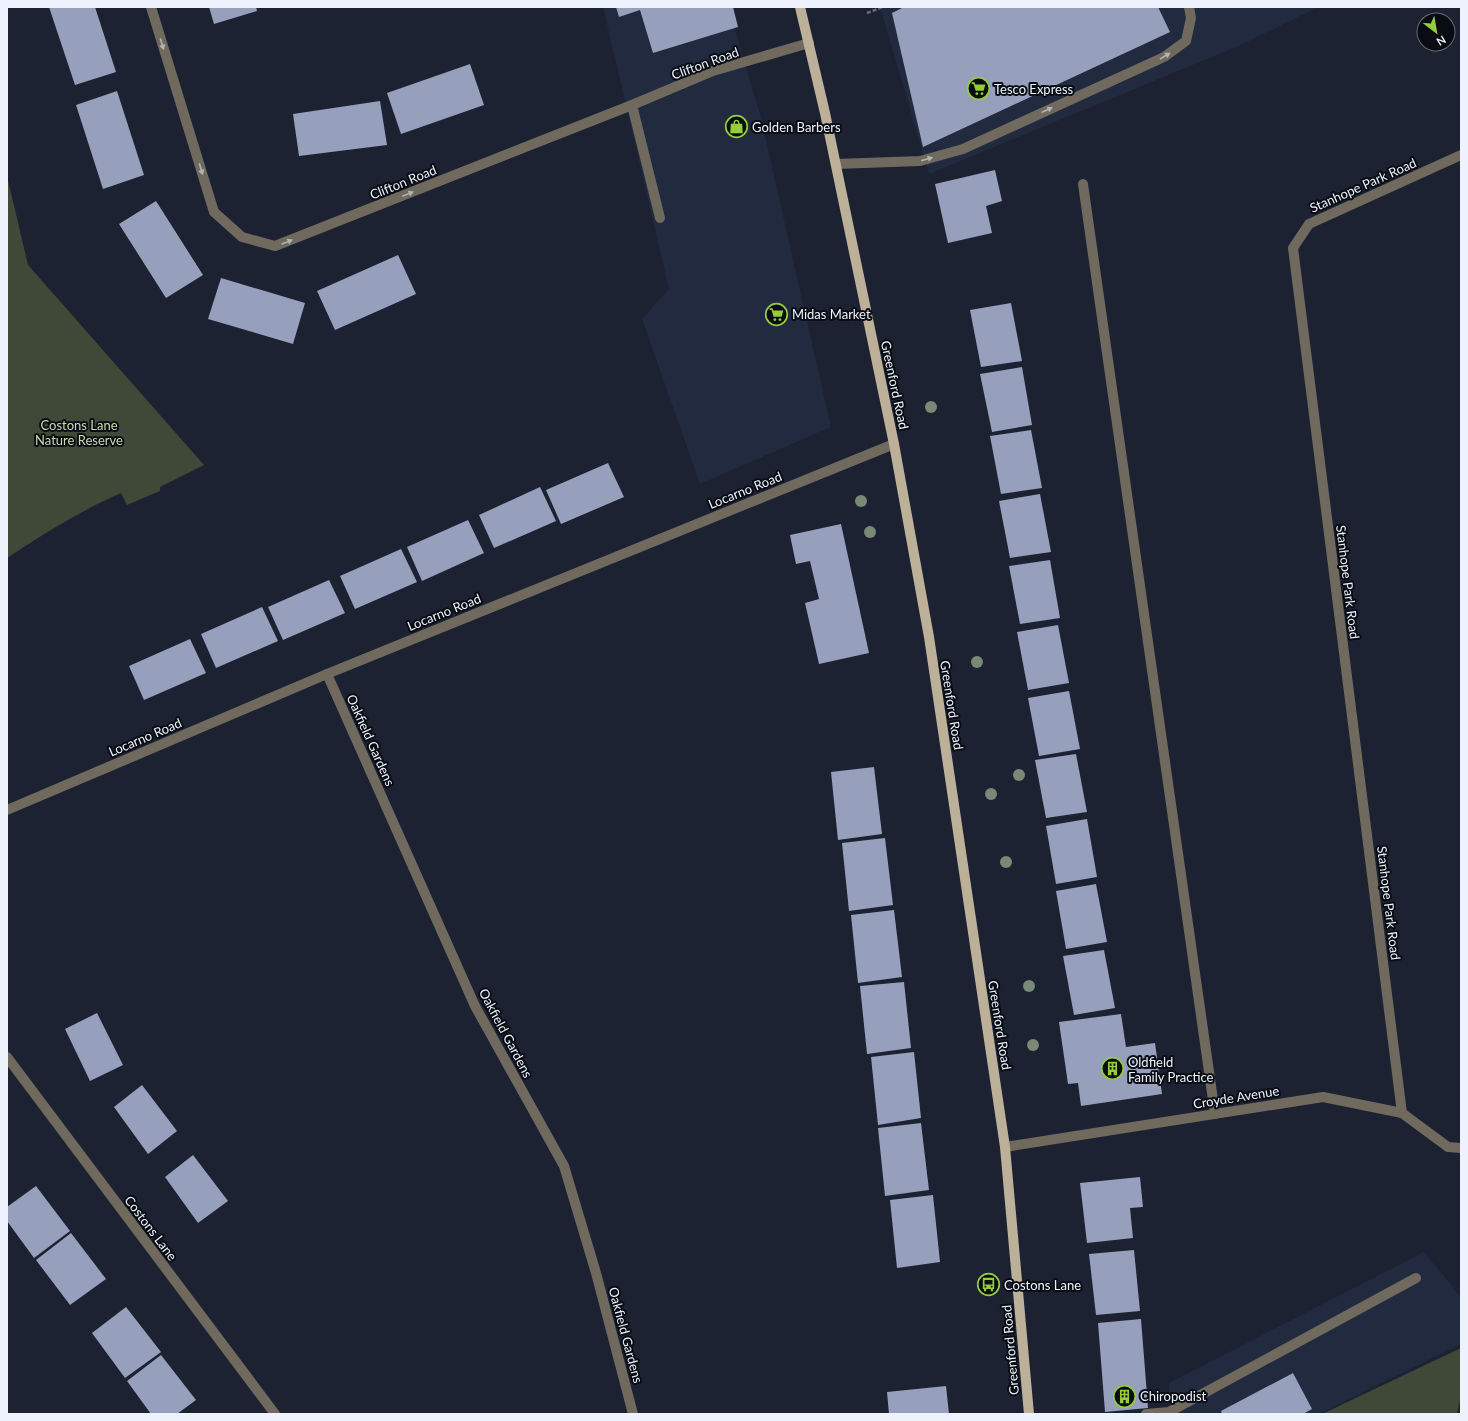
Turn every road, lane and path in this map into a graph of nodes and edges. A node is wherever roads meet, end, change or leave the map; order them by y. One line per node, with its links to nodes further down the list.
1 (151, 7): 7 (street, Clifton Road, one-way to 7)
2 (800, 7): 6 (main road, Greenford Road)
3 (883, 7): 5 (path)
4 (1189, 7): 9 (street, one-way to 4)
5 (867, 13)
6 (809, 43): 7 (street, Clifton Road); 9 (main road, Greenford Road)
7 (632, 105): 11 (street)
8 (1461, 155): 16 (street, Stanhope Park Road)
9 (836, 164): 12 (main road, Greenford Road)
10 (1083, 184): 17 (street)
11 (660, 218)
12 (894, 444): 13 (street, Locarno Road); 18 (main road, Greenford Road)
13 (327, 674): 14 (street, Locarno Road); 22 (street, Oakfield Gardens)
14 (7, 810)
15 (7, 1057): 21 (street, Costons Lane)
16 (1402, 1113): 17 (street, Croyde Avenue); 19 (street, Croyde Avenue)
17 (1215, 1114): 18 (street, Croyde Avenue)
18 (1005, 1146): 23 (main road, Greenford Road)
19 (1461, 1148)
20 (1416, 1278): 24 (street)
21 (275, 1414)
22 (633, 1414)
23 (1029, 1414)
24 (1146, 1414)

